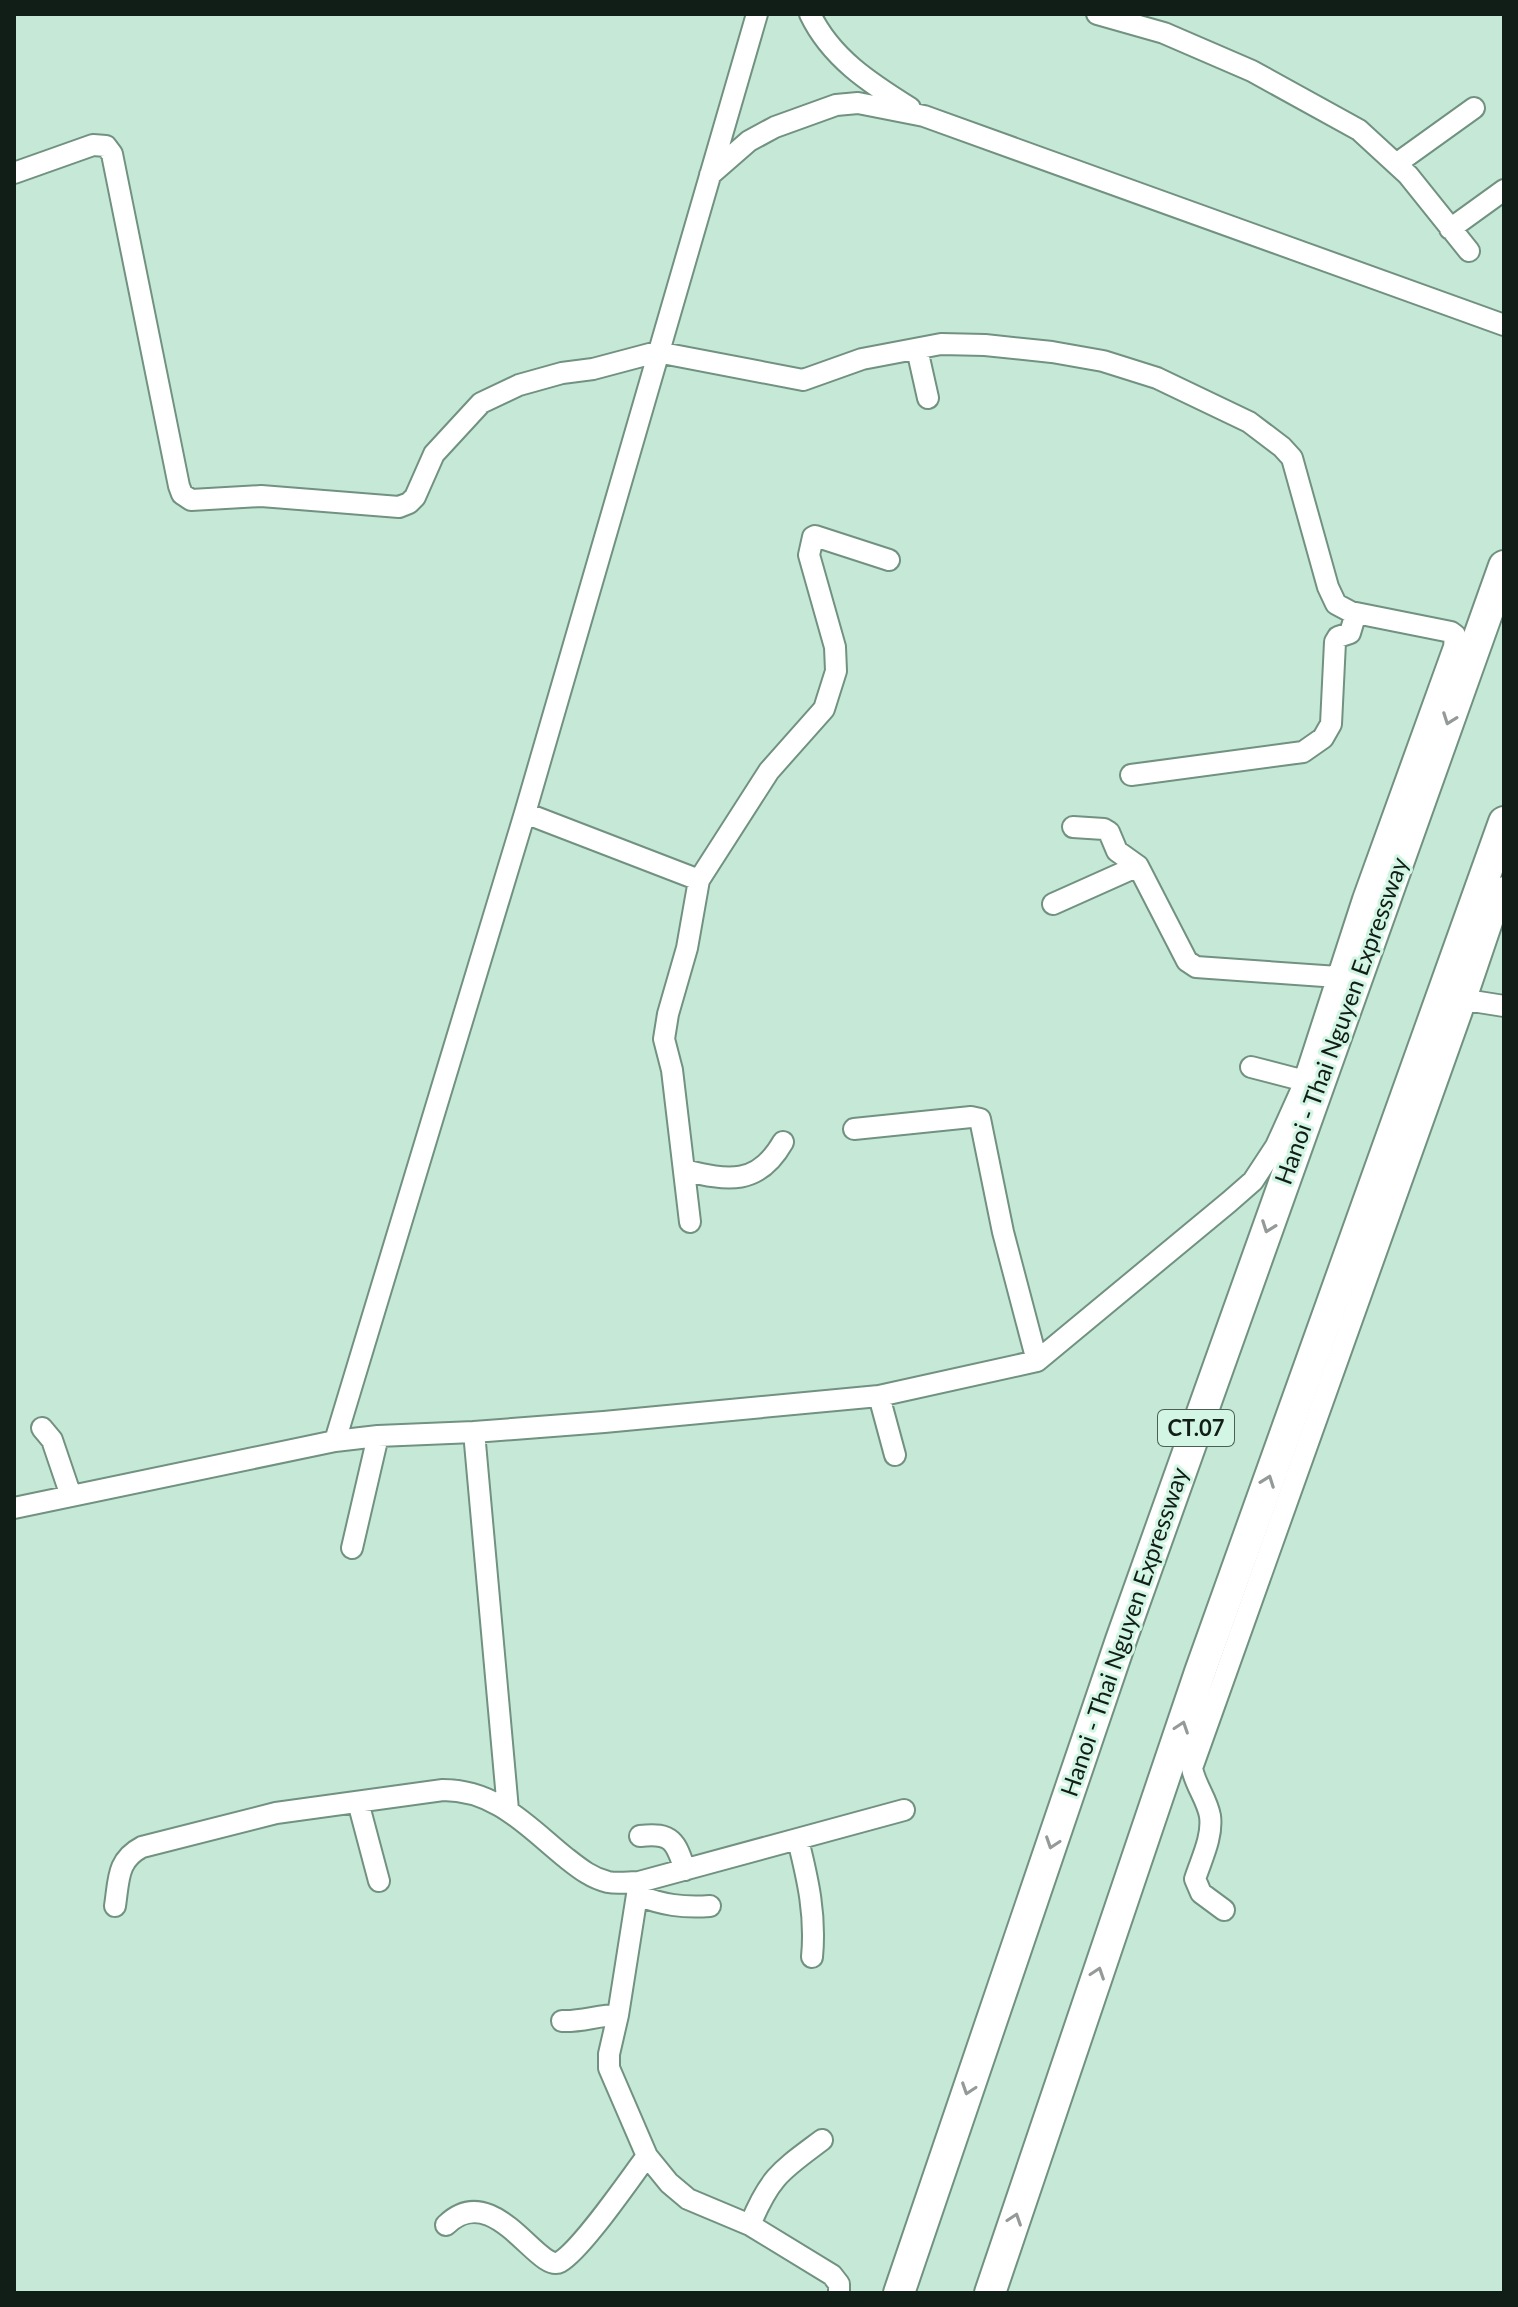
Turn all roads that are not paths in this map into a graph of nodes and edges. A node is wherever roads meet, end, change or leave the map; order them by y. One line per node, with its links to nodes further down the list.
1 (757, 14): 8 (street)
2 (810, 14): 5 (street)
3 (1097, 14): 6 (street)
4 (1474, 108): 6 (street)
5 (924, 116): 8 (street); 12 (street)
6 (1396, 164): 10 (street)
7 (14, 173): 14 (street)
8 (710, 176): 14 (street)
9 (1504, 190): 10 (street)
10 (1450, 229): 11 (street)
11 (1469, 251)
12 (1504, 325)
13 (917, 349): 14 (street); 15 (street); 18 (street)
14 (657, 352): 20 (street)
15 (928, 398)
16 (889, 560): 24 (street)
17 (1504, 566): 65 (highway, Hanoi - Thai Nguyen Expressway / CT.07, one-way to 65)
18 (1356, 613): 19 (street); 27 (street)
19 (1131, 775)
20 (525, 813): 24 (street); 41 (street)
21 (1504, 822): 66 (highway, one-way to 21)
22 (1073, 827): 23 (street)
23 (1138, 866): 26 (street); 27 (street)
24 (699, 880): 34 (street)
25 (1504, 887): 28 (street)
26 (1053, 904)
27 (1338, 977): 31 (street)
28 (1466, 1000): 29 (street); 56 (street)
29 (1504, 1006)
30 (1251, 1067): 31 (street)
31 (1305, 1081): 36 (street)
32 (854, 1129): 36 (street)
33 (783, 1142): 34 (street)
34 (684, 1170): 35 (street)
35 (690, 1222)
36 (1037, 1361): 37 (street)
37 (879, 1396): 39 (street); 42 (street)
38 (42, 1428): 43 (street)
39 (474, 1432): 40 (street); 47 (street)
40 (378, 1436): 41 (street); 45 (street)
41 (335, 1441): 43 (street)
42 (895, 1455)
43 (71, 1496): 44 (street)
44 (14, 1508)
45 (352, 1548)
46 (358, 1802): 47 (street); 52 (street); 54 (street)
47 (508, 1810): 53 (street)
48 (904, 1810): 50 (street)
49 (640, 1836): 51 (street)
50 (798, 1840): 51 (street); 57 (street)
51 (685, 1870): 53 (street)
52 (379, 1881)
53 (638, 1888): 55 (street); 58 (street)
54 (115, 1906)
55 (710, 1906)
56 (1224, 1910)
57 (812, 1957)
58 (618, 2015): 59 (street); 61 (street)
59 (562, 2021)
60 (822, 2140): 63 (street)
61 (647, 2156): 62 (street); 63 (street)
62 (446, 2225)
63 (750, 2225): 64 (street)
64 (839, 2293)
65 (899, 2293)
66 (990, 2293)

